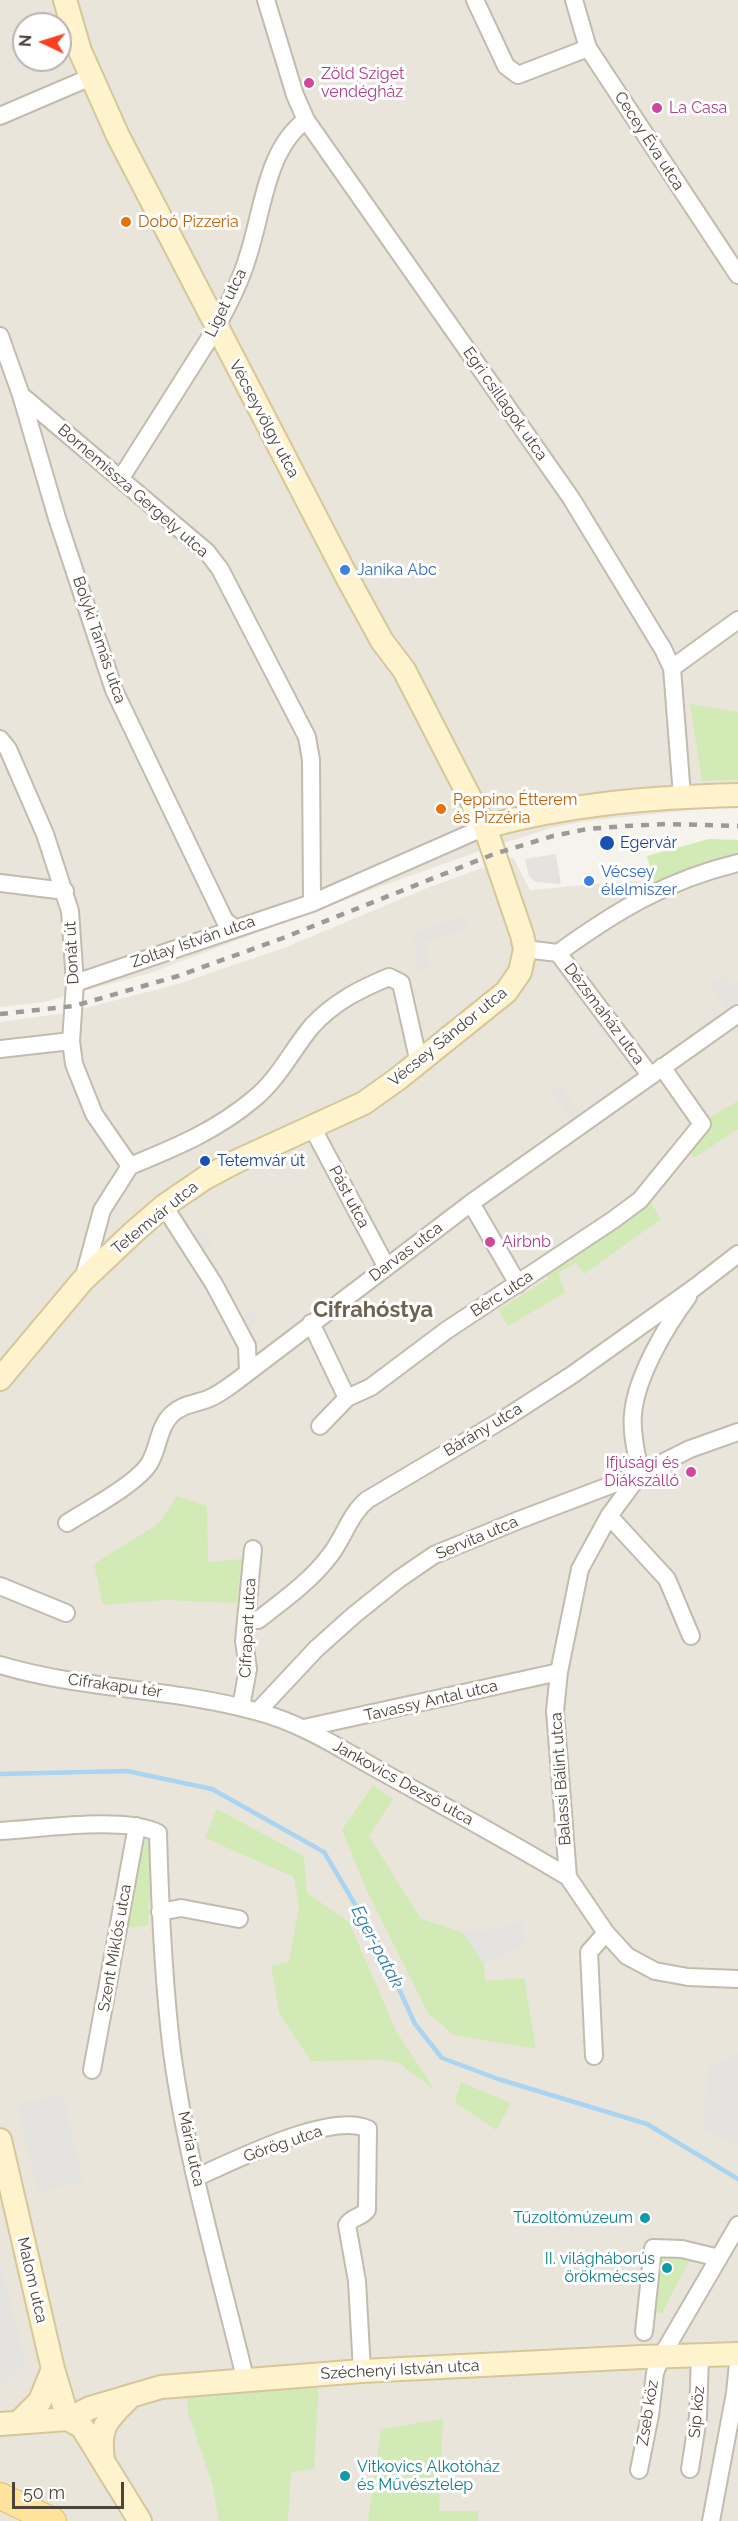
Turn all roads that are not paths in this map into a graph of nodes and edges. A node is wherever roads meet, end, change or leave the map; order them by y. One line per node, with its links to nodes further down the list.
1 (65, 0): 8 (main road, Vécseyvölgy utca)
2 (266, 0): 6 (street, Egri csillagok utca)
3 (279, 0): 6 (street, Egri csillagok utca)
4 (475, 0): 7 (street)
5 (574, 0): 7 (street, Cecey Éva utca)
6 (274, 30): 10 (street, Egri csillagok utca)
7 (588, 48): 11 (street, Cecey Éva utca)
8 (91, 77): 9 (street); 12 (main road, Vécseyvölgy utca)
9 (0, 116)
10 (306, 120): 12 (street, Liget utca); 17 (street, Egri csillagok utca)
11 (738, 275)
12 (216, 328): 15 (street, Liget utca); 21 (main road, Vécseyvölgy utca)
13 (0, 336): 14 (street, Bolyki Tamás utca)
14 (21, 395): 15 (street, Bornemissza Gergely utca); 26 (street, Bolyki Tamás utca)
15 (120, 478): 25 (street, Bornemissza Gergely utca)
16 (738, 620): 17 (street)
17 (672, 668): 20 (street, Egri csillagok utca)
18 (3, 745): 24 (street, Donát út)
19 (738, 795): 20 (main road)
20 (682, 796): 21 (main road)
21 (485, 827): 25 (street); 27 (main road, Vécseyvölgy utca)
22 (738, 864): 28 (street)
23 (0, 883): 24 (street)
24 (65, 891): 29 (street, Donát út)
25 (312, 903): 26 (street, Zoltay István utca)
26 (235, 928): 29 (street, Zoltay István utca)
27 (525, 949): 28 (street); 33 (main road, Vécsey Sándor utca)
28 (558, 953): 34 (street, Dézsmaház utca)
29 (75, 983): 31 (street, Donát út)
30 (738, 1014): 34 (street, Darvas utca)
31 (71, 1041): 32 (street); 37 (street, Donát út)
32 (0, 1050)
33 (419, 1063): 35 (main road, Vécsey Sándor utca); 37 (street)
34 (656, 1071): 38 (street, Darvas utca); 43 (street, Bérc utca)
35 (312, 1127): 36 (main road, Vécsey Sándor utca); 41 (street, Pást utca)
36 (266, 1147): 39 (main road, Tetemvár utca)
37 (130, 1166): 42 (street, Tetemvár utca)
38 (471, 1203): 41 (street, Darvas utca); 43 (street)
39 (164, 1206): 42 (main road, Tetemvár utca); 46 (street)
40 (738, 1254): 44 (street, Bárány utca)
41 (386, 1266): 45 (street, Darvas utca)
42 (83, 1280): 47 (main road, Tetemvár utca)
43 (518, 1284): 48 (street, Bérc utca)
44 (694, 1288): 51 (street); 57 (street, Bárány utca)
45 (311, 1323): 46 (street, Darvas utca); 48 (street)
46 (248, 1372): 53 (street, Darvas utca)
47 (0, 1378)
48 (347, 1398): 49 (street, Bérc utca)
49 (320, 1426)
50 (738, 1432): 51 (street, Servita utca)
51 (640, 1474): 52 (street, Balassi Bálint utca); 62 (street, Servita utca)
52 (609, 1516): 58 (street); 60 (street, Balassi Bálint utca)
53 (67, 1523)
54 (253, 1550): 57 (street, Cifrapart utca)
55 (0, 1586): 56 (street)
56 (66, 1613)
57 (248, 1620): 61 (street, Cifrapart utca)
58 (691, 1636)
59 (0, 1665): 61 (street, Cifrakapu tér)
60 (559, 1672): 63 (street, Tavassy Antal utca); 66 (street, Balassi Bálint utca)
61 (236, 1706): 62 (street, Jankovics Dezső utca)
62 (258, 1711): 63 (street, Jankovics Dezső utca)
63 (304, 1728): 66 (street, Jankovics Dezső utca)
64 (136, 1826): 65 (street); 67 (street, Mária utca); 72 (street, Szent Miklós utca)
65 (0, 1831)
66 (568, 1877): 69 (street, Balassi Bálint utca)
67 (160, 1912): 68 (street); 74 (street, Mária utca)
68 (239, 1919)
69 (606, 1933): 70 (street, Balassi Bálint utca); 71 (street)
70 (738, 1979)
71 (594, 2056)
72 (92, 2070)
73 (0, 2140): 82 (main road, Malom utca)
74 (197, 2177): 83 (street, Görög utca); 84 (street, Mária utca)
75 (738, 2225): 76 (street, Zseb köz)
76 (719, 2258): 77 (street); 80 (street, Zseb köz)
77 (644, 2332)
78 (738, 2354): 79 (main road, Széchenyi István utca)
79 (700, 2355): 80 (main road, Széchenyi István utca); 89 (street, Síp köz)
80 (661, 2356): 83 (main road, Széchenyi István utca); 90 (street, Zseb köz)
81 (738, 2363): 94 (street)
82 (53, 2369): 86 (main road, Malom utca); 87 (main road)
83 (362, 2371): 84 (main road, Széchenyi István utca)
84 (246, 2382): 85 (main road, Széchenyi István utca)
85 (135, 2393): 86 (main road, Széchenyi István utca); 88 (main road)
86 (68, 2419): 87 (main road); 88 (main road)
87 (10, 2423)
88 (103, 2460): 93 (main road)
89 (690, 2469)
90 (639, 2470)
91 (0, 2496): 92 (main road)
92 (53, 2521)
93 (140, 2521)
94 (711, 2521)

